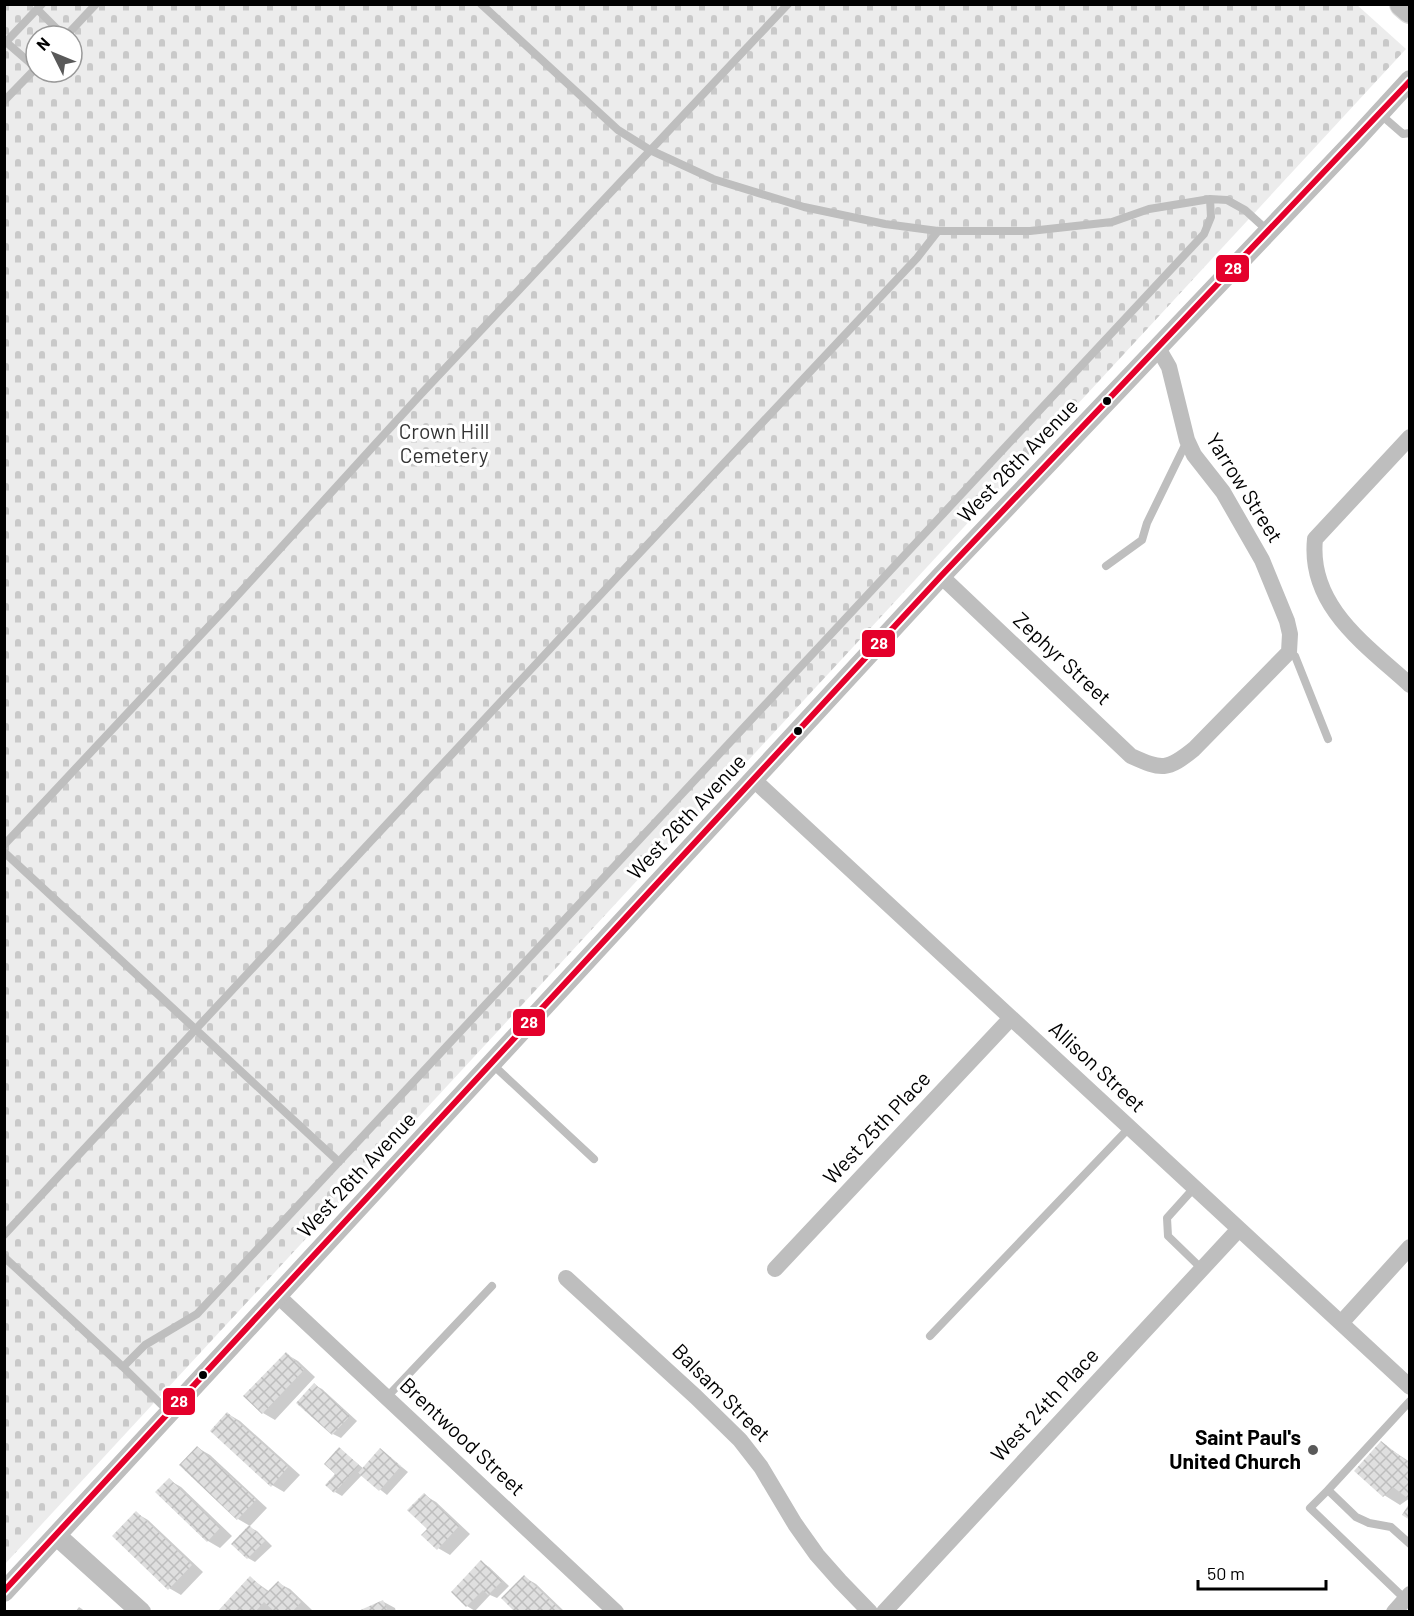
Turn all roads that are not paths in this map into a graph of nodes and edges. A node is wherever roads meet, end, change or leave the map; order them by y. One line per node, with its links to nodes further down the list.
1 (96, 4): 8 (lane)
2 (481, 4): 16 (lane)
3 (788, 4): 16 (lane)
4 (1403, 4): 6 (main road)
5 (39, 7): 7 (lane); 9 (lane)
6 (1410, 10)
7 (54, 24)
8 (77, 24)
9 (5, 43): 10 (lane)
10 (24, 58)
11 (24, 80): 13 (lane)
12 (1410, 80): 14 (street, West 26th Avenue)
13 (4, 101)
14 (1379, 113): 15 (lane); 19 (street, West 26th Avenue)
15 (1410, 133)
16 (650, 150): 18 (lane); 29 (lane)
17 (1210, 199): 18 (lane); 19 (lane); 36 (lane)
18 (938, 231): 32 (lane)
19 (1268, 232): 20 (street, West 26th Avenue)
20 (1158, 348): 22 (street, Yarrow Street); 24 (street, West 26th Avenue)
21 (1410, 437): 26 (street, Yarrow Street)
22 (1187, 440): 23 (lane); 25 (street, Yarrow Street)
23 (1106, 566)
24 (941, 576): 25 (street, Zephyr Street); 28 (street, West 26th Avenue)
25 (1289, 652): 27 (lane)
26 (1410, 685)
27 (1328, 739)
28 (754, 780): 31 (street, Allison Street); 33 (street, West 26th Avenue)
29 (4, 845)
30 (4, 852): 32 (lane)
31 (1011, 1018): 34 (street, Allison Street); 42 (street, West 25th Place)
32 (195, 1029): 36 (lane); 39 (lane)
33 (492, 1064): 35 (lane); 46 (street, West 26th Avenue)
34 (1129, 1128): 37 (street, Allison Street); 48 (lane)
35 (594, 1159)
36 (339, 1162): 49 (lane)
37 (1194, 1188): 38 (street, Allison Street); 43 (lane)
38 (1239, 1229): 43 (street, West 24th Place); 47 (street, Allison Street)
39 (4, 1235)
40 (1410, 1247): 47 (street)
41 (4, 1257): 49 (lane)
42 (775, 1269)
43 (1202, 1269): 62 (street, West 24th Place)
44 (566, 1278): 61 (street, Balsam Street)
45 (492, 1286): 51 (lane)
46 (278, 1296): 51 (street, Brentwood Street); 53 (street, West 26th Avenue)
47 (1341, 1323): 50 (street, Allison Street)
48 (930, 1336)
49 (123, 1367): 53 (lane)
50 (1410, 1388)
51 (387, 1398): 60 (street, Brentwood Street)
52 (1410, 1401): 54 (lane)
53 (170, 1413): 55 (street, West 26th Avenue)
54 (1328, 1490): 56 (lane); 58 (lane)
55 (57, 1536): 57 (street, West 26th Avenue); 59 (street)
56 (1410, 1544)
57 (4, 1592)
58 (1408, 1596): 63 (street)
59 (141, 1611)
60 (616, 1611)
61 (870, 1611)
62 (884, 1611)
63 (1394, 1611)

